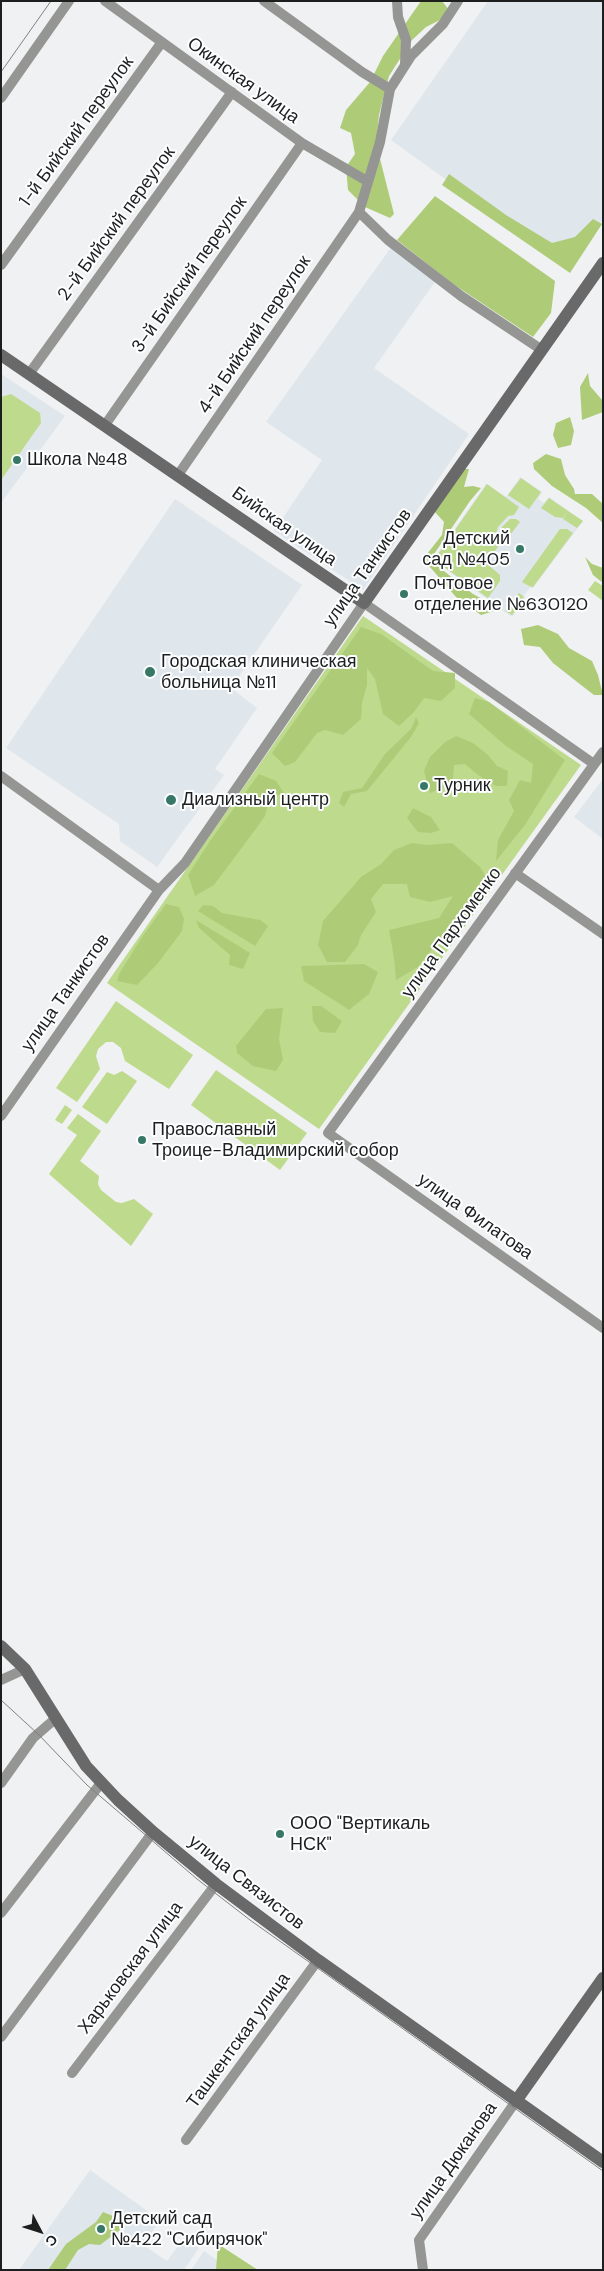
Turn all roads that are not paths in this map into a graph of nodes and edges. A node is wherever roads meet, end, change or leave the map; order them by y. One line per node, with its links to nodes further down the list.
1 (69, 1): 10 (street)
2 (105, 1): 6 (street, Окинская улица)
3 (264, 1): 8 (street)
4 (397, 1): 7 (street)
5 (458, 1): 7 (street)
6 (162, 42): 9 (street, Окинская улица); 15 (street, 1-й Бийский переулок)
7 (405, 66): 8 (street)
8 (390, 89): 12 (street, 4-й Бийский переулок)
9 (232, 92): 11 (street, Окинская улица); 18 (street, 2-й Бийский переулок)
10 (1, 98)
11 (302, 143): 12 (street, Окинская улица); 19 (street, 3-й Бийский переулок)
12 (367, 181): 13 (street, 4-й Бийский переулок)
13 (358, 212): 16 (street); 20 (street, 4-й Бийский переулок)
14 (603, 263): 16 (street, улица Танкистов)
15 (1, 265)
16 (542, 350): 21 (street, улица Танкистов)
17 (1, 355): 18 (street, Бийская улица)
18 (30, 374): 19 (street, Бийская улица)
19 (105, 425): 20 (street, Бийская улица)
20 (178, 475): 21 (street, Бийская улица)
21 (364, 603): 23 (street, Бийская улица); 26 (street, улица Танкистов)
22 (603, 752): 23 (street, улица Пархоменко)
23 (594, 764): 25 (street, улица Пархоменко)
24 (1, 776): 26 (street)
25 (515, 873): 27 (street); 29 (street, улица Пархоменко)
26 (159, 890): 28 (street, улица Танкистов)
27 (603, 934)
28 (1, 1116)
29 (328, 1133): 30 (street, улица Филатова)
30 (603, 1328)
31 (1, 1646): 32 (street, улица Связистов)
32 (25, 1669): 33 (street); 34 (street, улица Связистов)
33 (1, 1680)
34 (55, 1719): 35 (street); 36 (street, улица Связистов)
35 (1, 1783)
36 (101, 1783): 37 (street, улица Связистов); 39 (street)
37 (153, 1832): 38 (street, улица Связистов); 42 (street)
38 (216, 1884): 40 (street, улица Связистов); 43 (street, Харьковская улица)
39 (1, 1913)
40 (318, 1960): 44 (street, улица Связистов); 45 (street, Ташкентская улица)
41 (603, 1978): 44 (street)
42 (1, 2037)
43 (72, 2073)
44 (516, 2100): 46 (street, улица Связистов); 47 (street, улица Дюканова)
45 (186, 2140)
46 (603, 2162)
47 (424, 2270)

